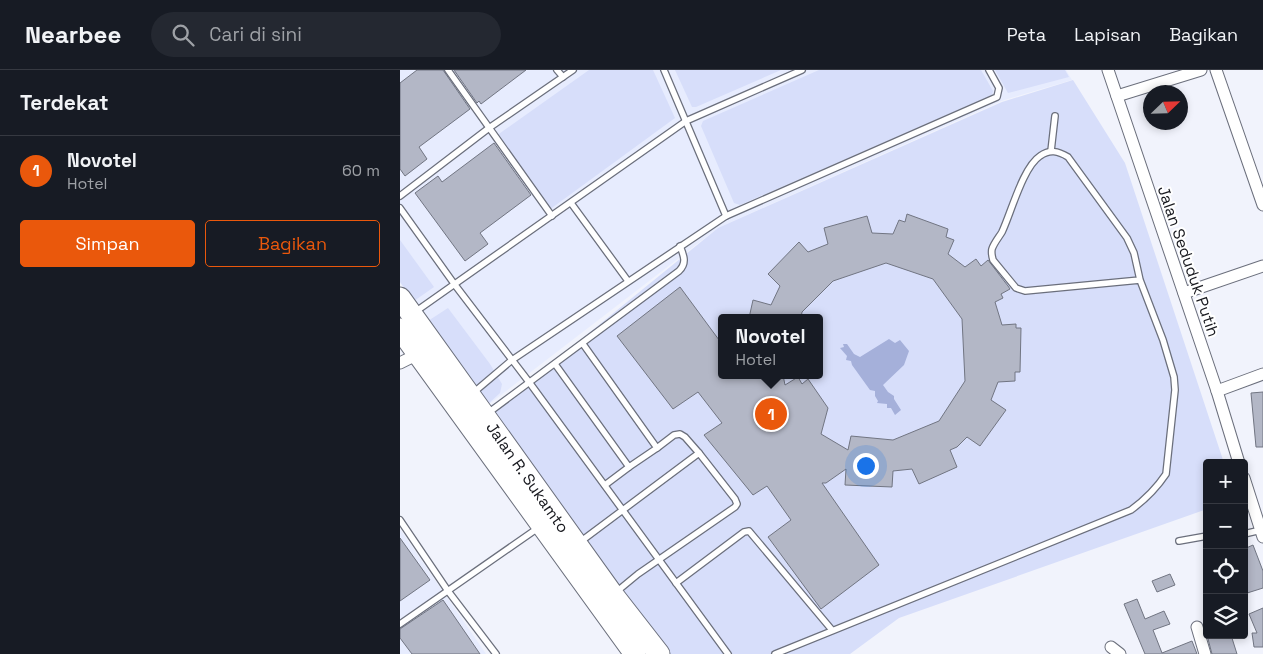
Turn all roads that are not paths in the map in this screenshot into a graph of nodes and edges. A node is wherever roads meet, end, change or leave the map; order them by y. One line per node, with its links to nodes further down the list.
1 (448, 70): 14 (lane)
2 (557, 70): 10 (lane)
3 (573, 70): 10 (lane)
4 (664, 70): 13 (lane)
5 (802, 70): 13 (lane)
6 (989, 70): 21 (lane)
7 (1108, 70): 11 (street, Jalan Seduduk Putih)
8 (1201, 70): 11 (street)
9 (1216, 70): 18 (street)
10 (563, 77): 14 (lane)
11 (1117, 96): 27 (street, Jalan Seduduk Putih)
12 (1055, 116): 15 (lane)
13 (686, 121): 17 (lane); 21 (lane)
14 (489, 128): 16 (lane); 20 (lane)
15 (1051, 151): 24 (lane); 24 (lane)
16 (400, 196)
17 (571, 202): 20 (lane); 25 (lane)
18 (1263, 205)
19 (400, 208): 26 (lane)
20 (552, 216): 26 (lane)
21 (726, 216): 22 (lane)
22 (680, 246): 25 (lane); 29 (lane)
23 (1263, 266): 27 (street)
24 (1140, 280): 58 (lane)
25 (628, 281): 31 (lane)
26 (455, 285): 28 (lane); 31 (lane)
27 (1184, 293): 35 (street, Jalan Seduduk Putih)
28 (404, 314): 30 (highway, Jalan R. Sukamto); 36 (highway, Jalan R. Sukamto)
29 (583, 344): 32 (lane); 38 (lane)
30 (409, 358): 46 (highway, Jalan R. Sukamto)
31 (512, 360): 34 (lane); 36 (lane)
32 (555, 364): 34 (lane); 41 (lane)
33 (1263, 374): 35 (street)
34 (529, 382): 37 (lane); 42 (lane)
35 (1217, 391): 40 (street, Jalan Seduduk Putih)
36 (470, 396): 37 (highway, Jalan R. Sukamto)
37 (485, 415): 51 (highway, Jalan R. Sukamto)
38 (657, 448): 39 (lane); 41 (lane)
39 (699, 453): 44 (lane); 52 (lane)
40 (1238, 459)
41 (629, 467): 42 (lane)
42 (605, 484): 44 (lane)
43 (1248, 490): 48 (street)
44 (623, 509): 51 (lane); 52 (lane)
45 (400, 520): 54 (lane)
46 (542, 526): 54 (lane); 60 (highway, Jalan R. Sukamto)
47 (1248, 534): 48 (lane)
48 (1262, 534)
49 (1203, 537): 50 (lane)
50 (1179, 541)
51 (576, 544): 55 (highway, Jalan R. Sukamto)
52 (659, 560): 53 (lane); 55 (lane)
53 (676, 583): 58 (lane); 62 (lane)
54 (448, 590): 56 (lane); 59 (lane)
55 (613, 595): 61 (highway, Jalan R. Sukamto)
56 (400, 624)
57 (1197, 627): 64 (street)
58 (832, 630): 63 (lane)
59 (496, 654)
60 (635, 654)
61 (659, 654)
62 (728, 654)
63 (775, 654)
64 (1205, 654)

